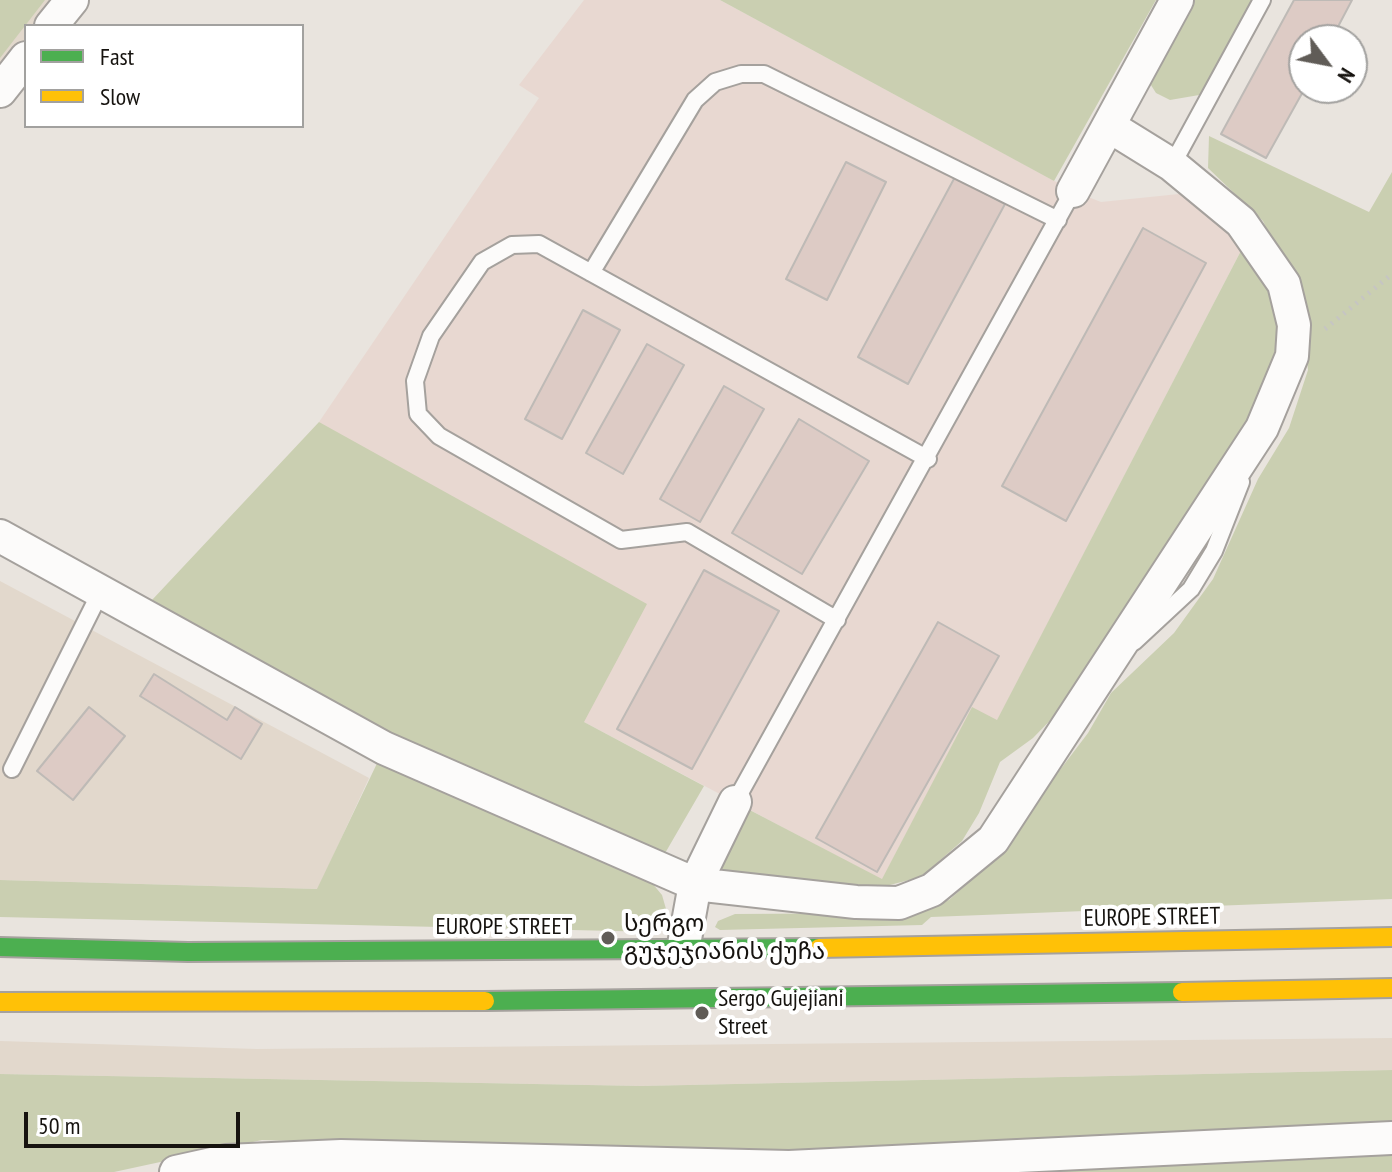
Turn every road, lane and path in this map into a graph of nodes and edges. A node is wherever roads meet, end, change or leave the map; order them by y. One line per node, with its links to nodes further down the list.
1 (72, 0): 4 (street)
2 (1177, 0): 7 (street)
3 (1262, 0): 8 (lane)
4 (53, 24)
5 (24, 61): 6 (street)
6 (0, 91)
7 (1109, 126): 8 (street); 9 (street)
8 (1172, 165): 13 (street)
9 (1073, 191): 10 (lane)
10 (1058, 220): 11 (lane); 14 (lane)
11 (591, 273): 14 (lane); 17 (lane)
12 (1392, 274): 13 (path)
13 (1292, 356): 20 (street)
14 (928, 459): 17 (lane)
15 (0, 536): 16 (street)
16 (101, 591): 18 (lane); 20 (street)
17 (837, 620): 19 (lane)
18 (12, 769)
19 (735, 802): 20 (street)
20 (695, 884): 23 (street)
21 (1392, 937): 23 (main road, EUROPE STREET)
22 (0, 947): 23 (main road, EUROPE STREET)
23 (683, 950)
24 (1392, 988): 25 (main road)
25 (0, 1002)
26 (1392, 1138): 27 (street)
27 (789, 1170): 28 (street)
28 (176, 1172)

